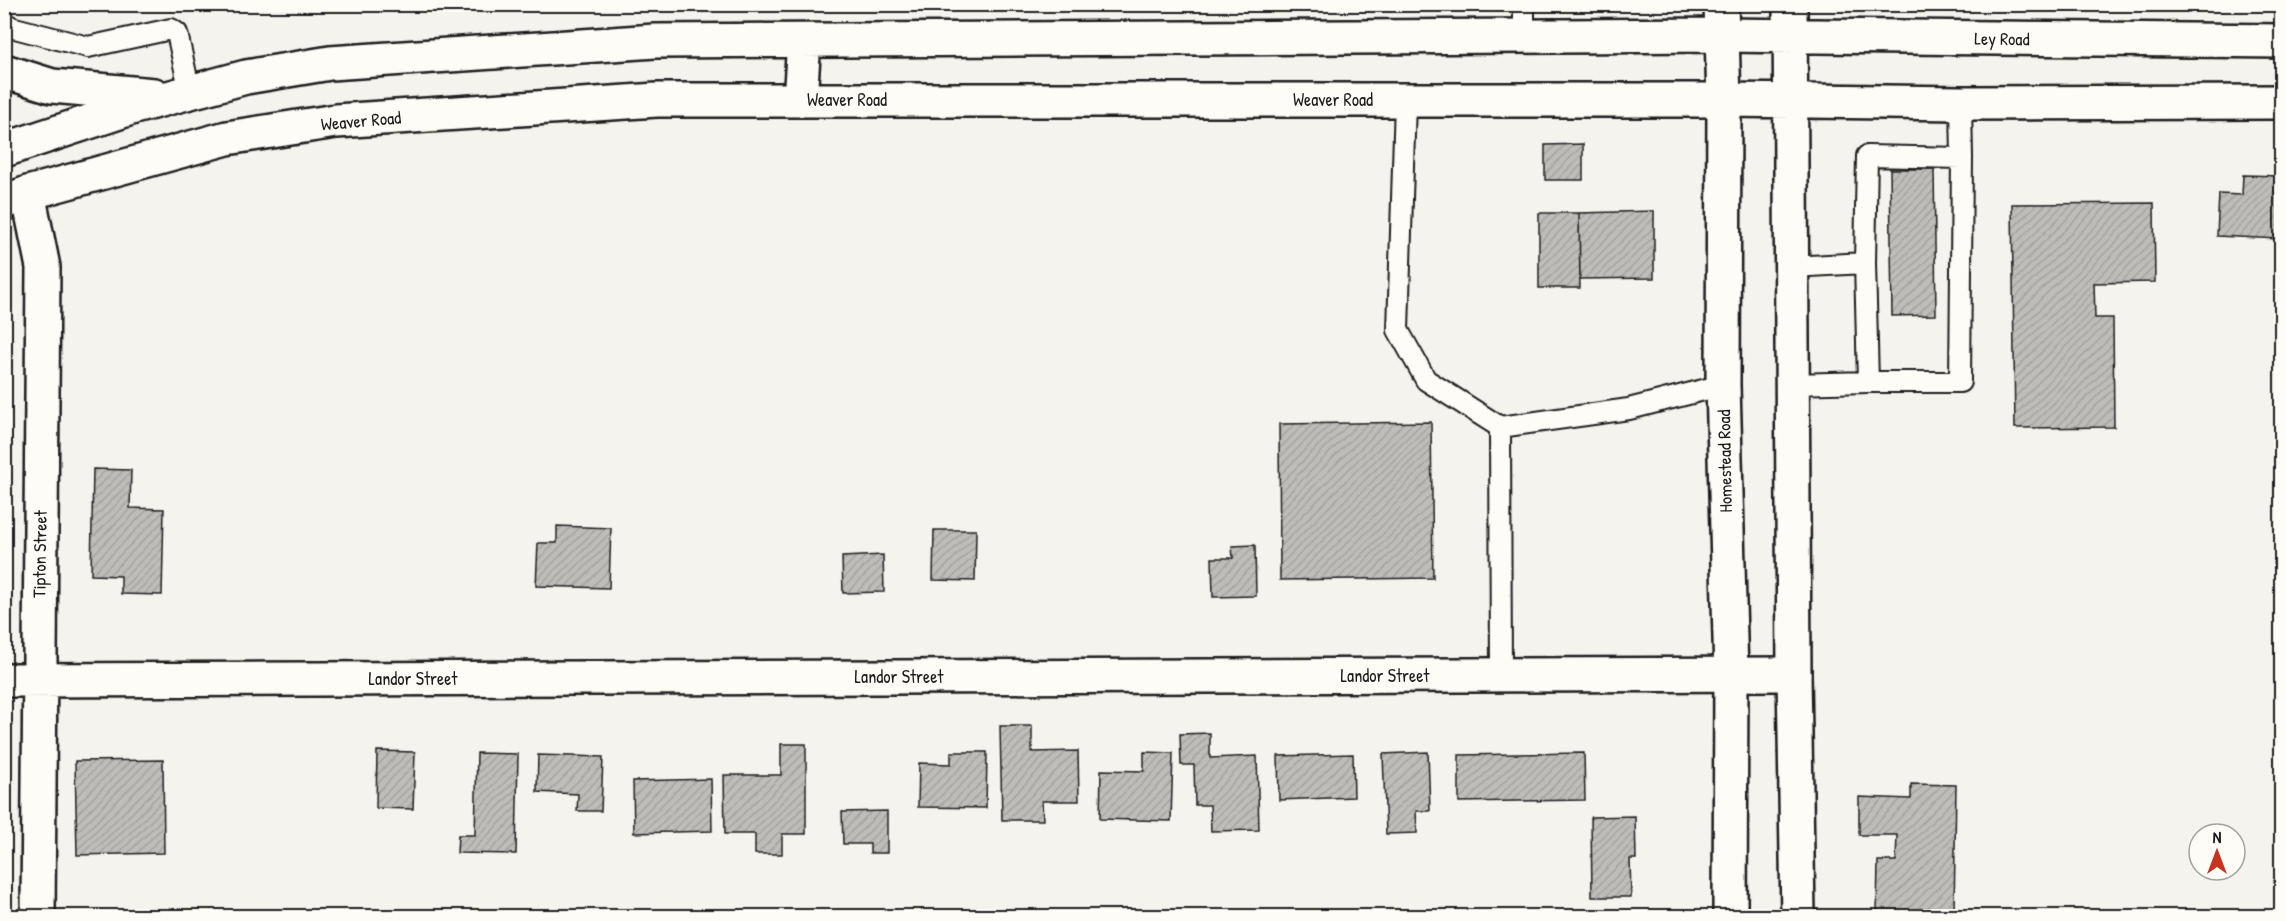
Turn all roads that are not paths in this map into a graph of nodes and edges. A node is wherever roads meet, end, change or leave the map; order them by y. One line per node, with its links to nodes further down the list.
1 (1524, 4): 5 (lane)
2 (1721, 20): 3 (main road, Ley Road); 5 (main road); 12 (main road, Homestead Road)
3 (1790, 20): 7 (main road, Ley Road); 13 (main road)
4 (4, 22): 9 (lane)
5 (1524, 36): 6 (main road)
6 (804, 41): 9 (main road); 10 (main road)
7 (2282, 41)
8 (4, 71): 9 (main road)
9 (182, 94): 16 (main road)
10 (800, 100): 11 (main road, Weaver Road); 18 (main road, Weaver Road)
11 (1405, 100): 12 (main road, Weaver Road); 24 (lane)
12 (1724, 100): 13 (main road); 23 (main road, Homestead Road)
13 (1790, 102): 15 (main road); 20 (main road)
14 (2282, 102): 15 (main road)
15 (1961, 103): 17 (lane)
16 (4, 150): 18 (main road)
17 (1962, 158): 19 (lane); 21 (lane)
18 (16, 198): 29 (main road, Tipton Street)
19 (1865, 263): 20 (lane); 21 (lane)
20 (1791, 267): 22 (main road)
21 (1868, 381): 22 (lane)
22 (1792, 384): 26 (main road)
23 (1723, 385): 24 (lane); 25 (main road, Homestead Road)
24 (1500, 427): 27 (lane)
25 (1731, 674): 26 (main road, Landor Street); 27 (main road, Landor Street); 31 (main road, Homestead Road)
26 (1794, 674): 32 (main road)
27 (1501, 675): 29 (main road, Landor Street)
28 (4, 680): 29 (main road, Landor Street)
29 (39, 680): 30 (main road, Tipton Street)
30 (38, 916)
31 (1730, 916)
32 (1798, 916)

